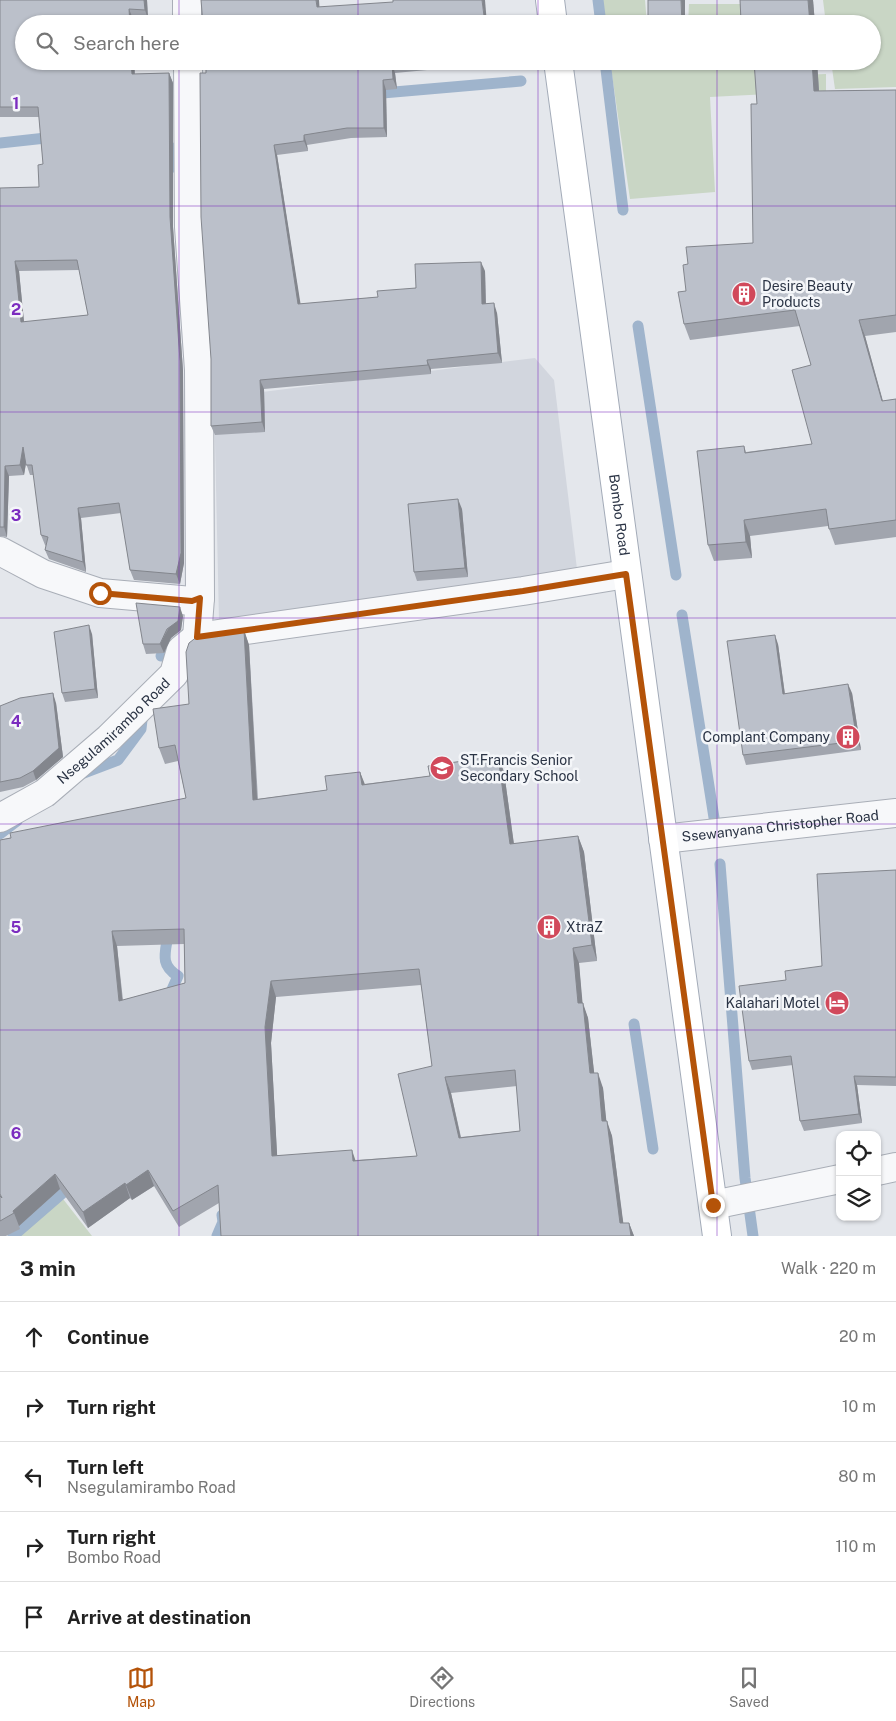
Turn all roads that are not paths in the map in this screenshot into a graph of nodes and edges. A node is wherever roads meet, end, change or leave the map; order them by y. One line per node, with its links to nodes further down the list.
1 (187, 0): 3 (street)
2 (550, 0): 4 (main road)
3 (187, 15)
4 (552, 15)
5 (188, 70): 9 (street)
6 (559, 70): 8 (main road, Bombo Road)
7 (0, 551): 9 (street)
8 (626, 574): 10 (street); 13 (main road, Bombo Road)
9 (200, 598): 10 (street)
10 (197, 637): 12 (street, Nsegulamirambo Road)
11 (896, 813): 13 (street, Ssewanyana Christopher Road)
12 (0, 818)
13 (663, 839): 17 (main road, Bombo Road)
14 (896, 1167): 15 (street)
15 (881, 1170)
16 (836, 1180): 17 (street)
17 (713, 1205): 18 (main road, Bombo Road)
18 (717, 1236)

